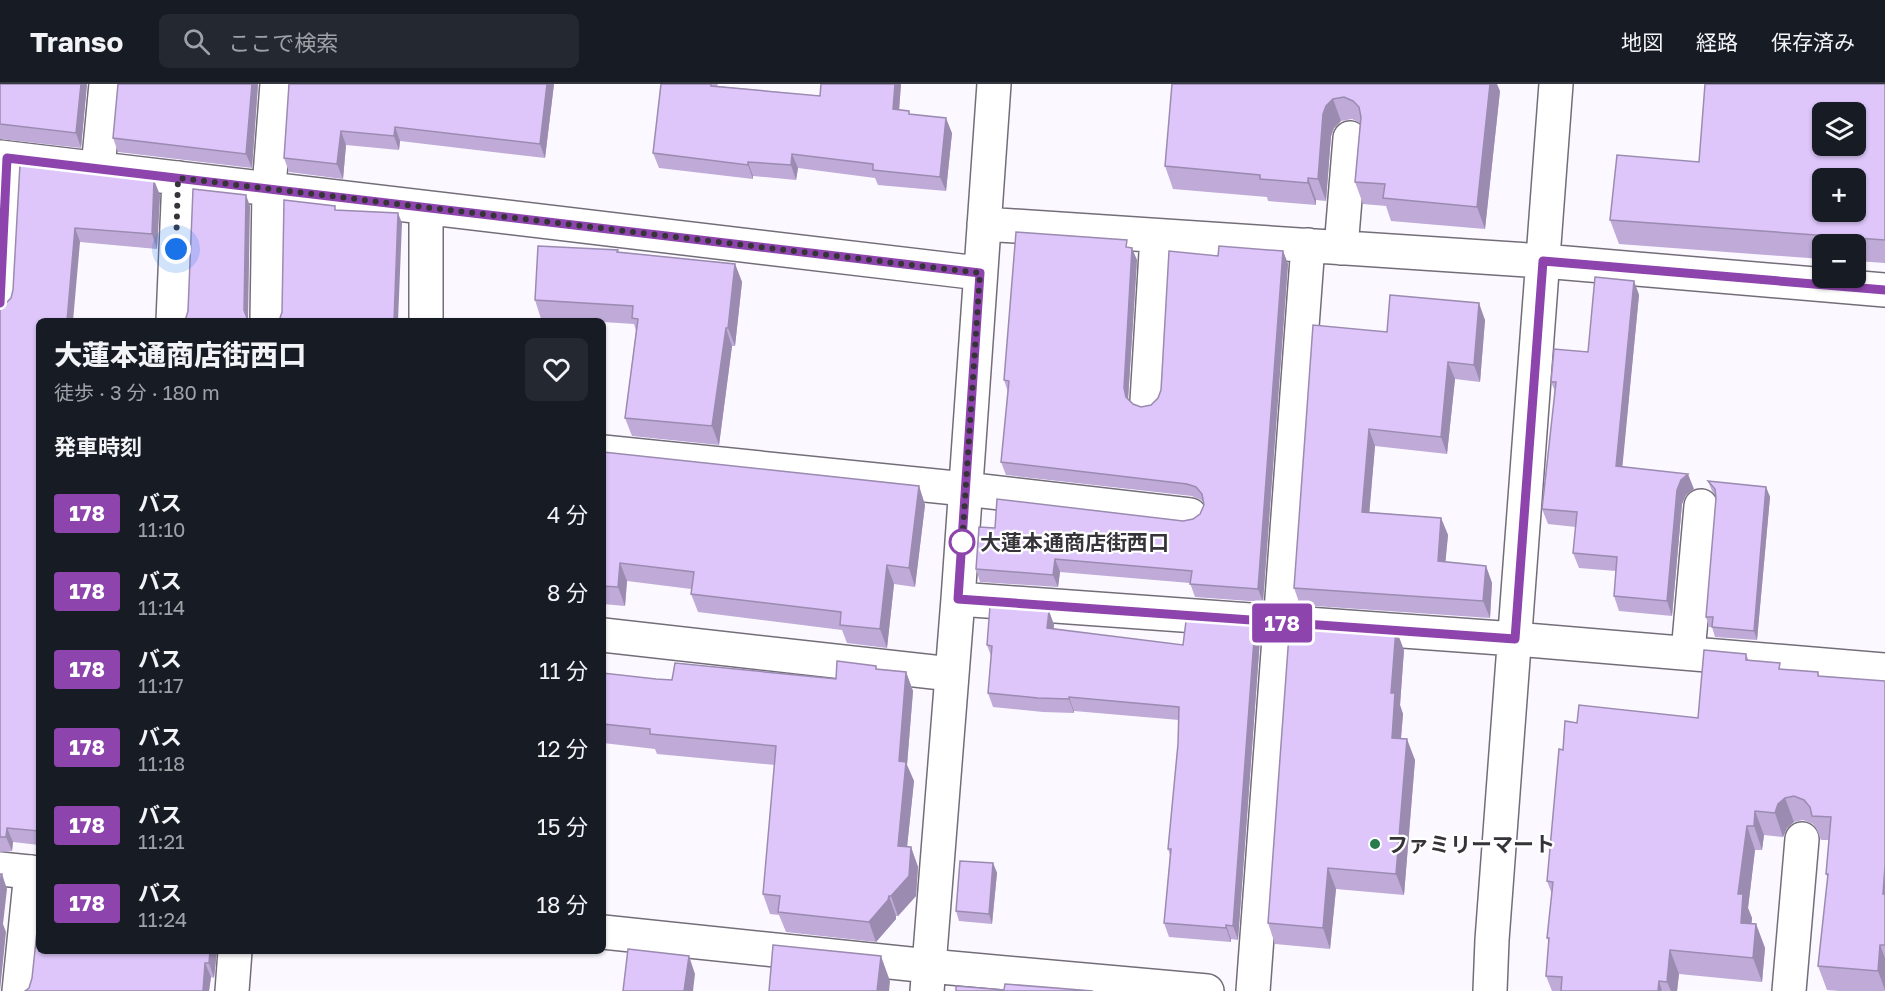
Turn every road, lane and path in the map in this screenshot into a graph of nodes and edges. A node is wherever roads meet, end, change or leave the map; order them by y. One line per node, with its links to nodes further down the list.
1 (106, 84): 7 (street)
2 (277, 84): 9 (street)
3 (994, 84): 11 (street)
4 (1556, 84): 15 (street)
5 (1350, 138): 14 (street)
6 (4, 157): 7 (street); 18 (street)
7 (98, 168): 8 (street)
8 (178, 178): 9 (street); 19 (street)
9 (269, 188): 10 (street); 20 (street)
10 (426, 208): 16 (street); 21 (street)
11 (984, 224): 12 (street); 16 (street)
12 (1157, 236): 13 (street); 22 (street)
13 (1308, 245): 14 (street); 28 (street)
14 (1341, 248): 15 (street)
15 (1543, 261): 17 (street); 30 (street)
16 (980, 273): 24 (street)
17 (1885, 290)
18 (0, 303)
19 (173, 318)
20 (267, 318)
21 (426, 318)
22 (1147, 400)
23 (606, 452): 24 (street)
24 (966, 489): 26 (street); 27 (street)
25 (1701, 506): 31 (street)
26 (1190, 515)
27 (958, 599): 28 (street); 33 (street)
28 (1281, 623): 30 (street); 42 (street)
29 (606, 635): 33 (street)
30 (1515, 639): 31 (street); 43 (street)
31 (1688, 653): 32 (street)
32 (1885, 670)
33 (951, 674): 38 (street)
34 (1802, 839): 44 (street)
35 (23, 871): 39 (street)
36 (606, 932): 38 (street)
37 (235, 954): 40 (street)
38 (928, 979): 41 (street)
39 (20, 991)
40 (232, 991)
41 (1207, 991)
42 (1253, 991)
43 (1490, 991)
44 (1790, 991)

